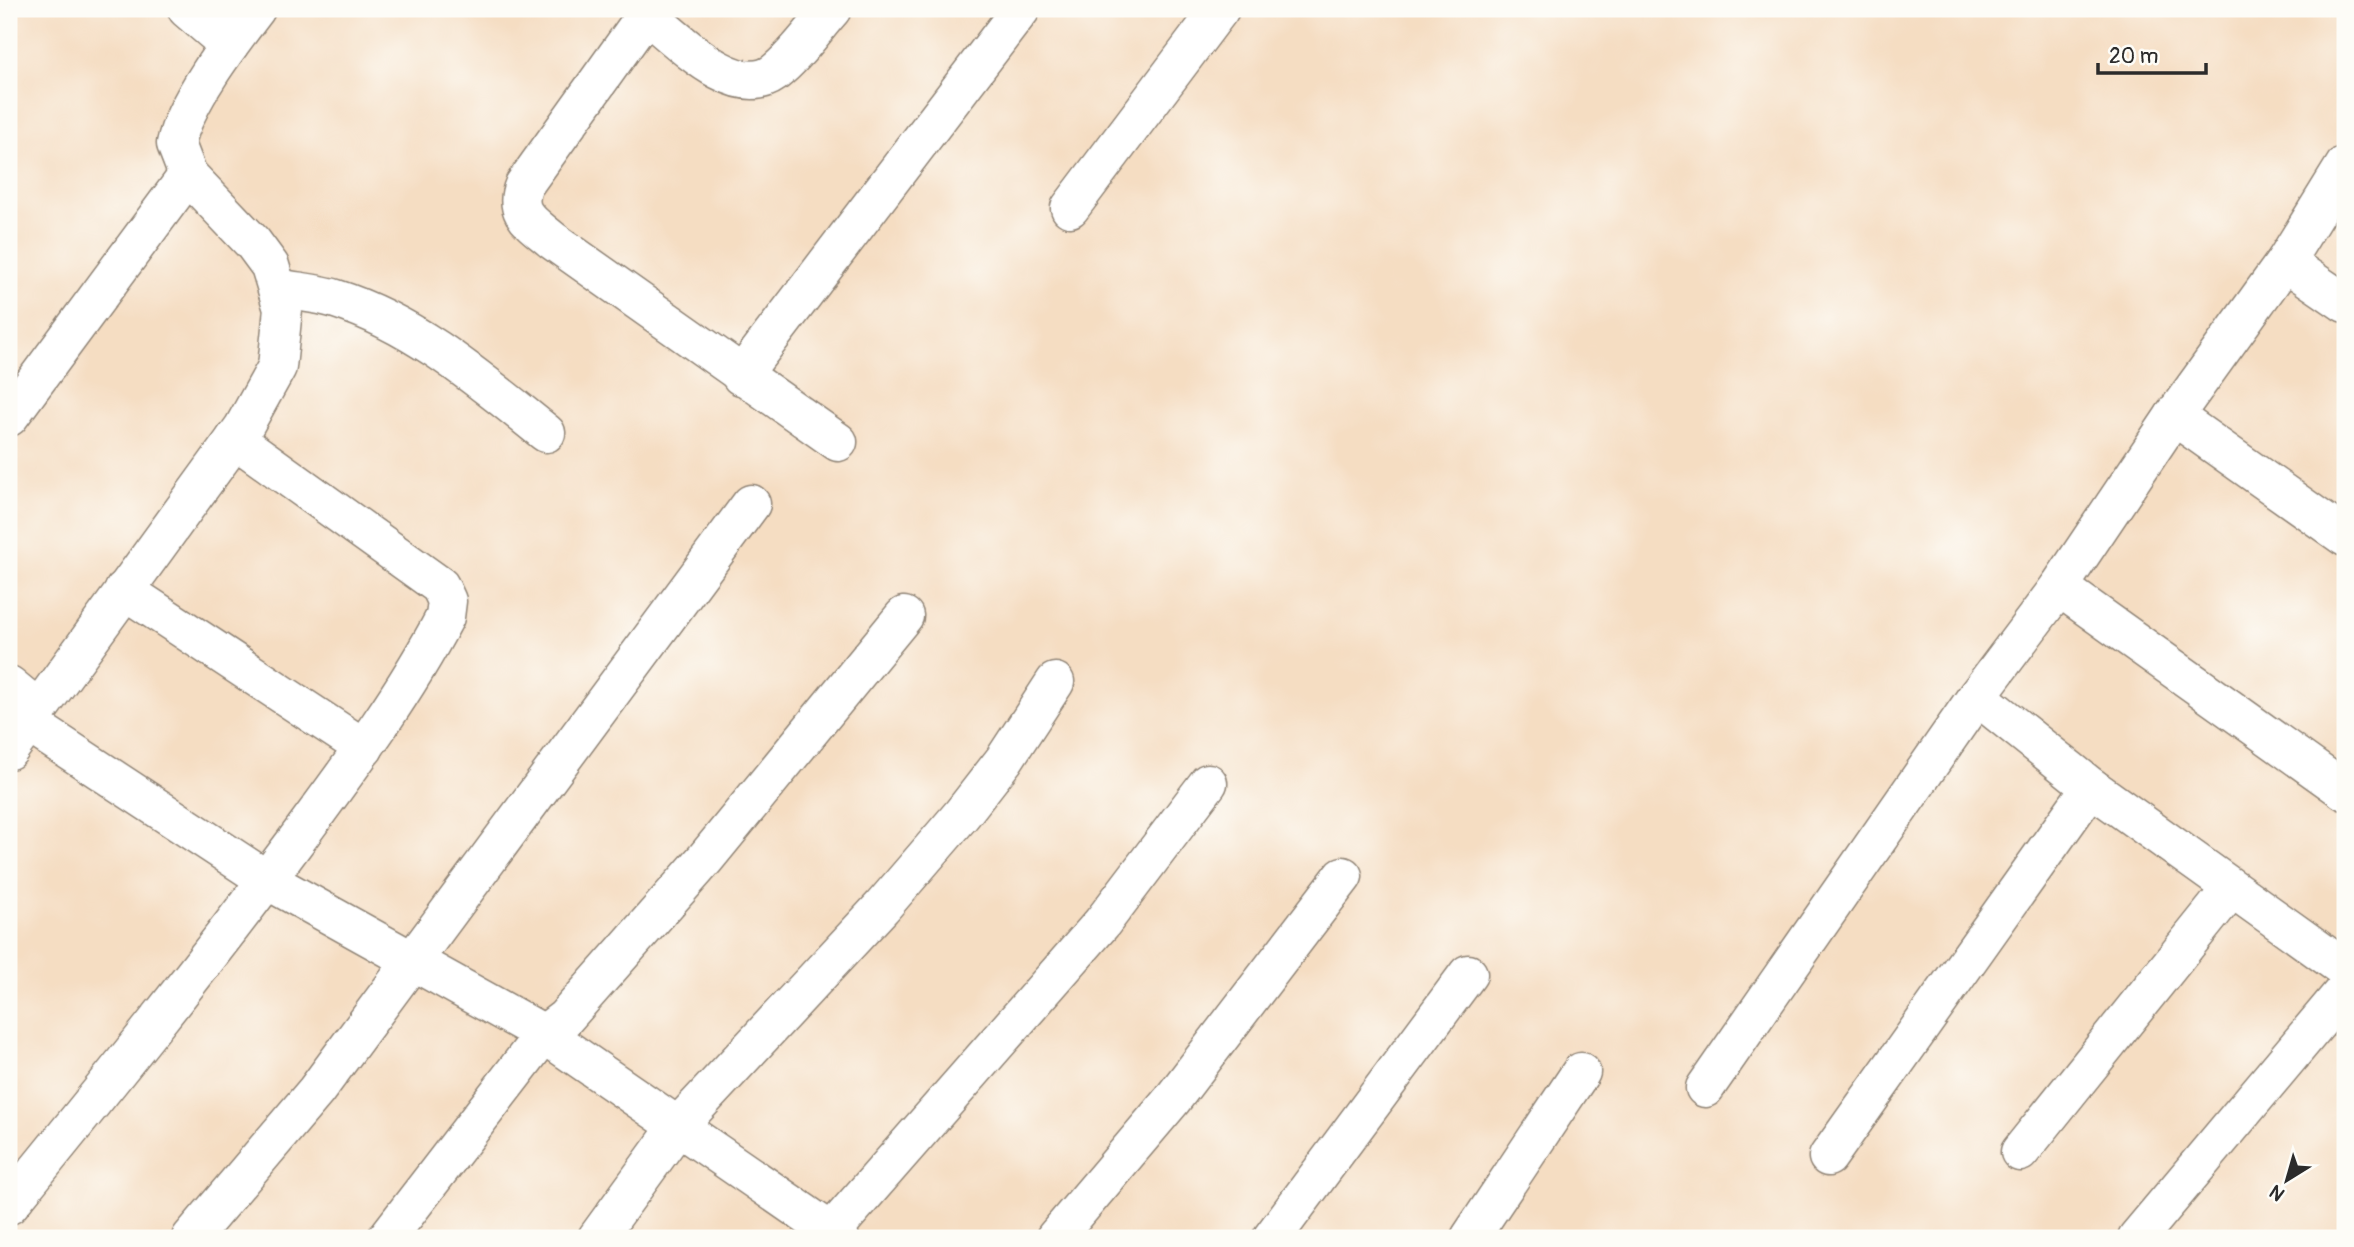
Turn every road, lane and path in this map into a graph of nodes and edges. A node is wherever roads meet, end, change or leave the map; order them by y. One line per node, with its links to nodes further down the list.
1 (187, 9): 7 (street)
2 (256, 9): 7 (street)
3 (832, 9): 6 (street)
4 (1021, 9): 14 (street)
5 (1220, 9): 10 (street)
6 (648, 11): 14 (street)
7 (229, 45): 9 (street)
8 (2345, 165): 11 (street)
9 (188, 175): 12 (street); 16 (street)
10 (1070, 208)
11 (2285, 262): 13 (street); 15 (street)
12 (278, 288): 17 (street); 18 (street)
13 (2345, 303)
14 (741, 376): 19 (street)
15 (2174, 416): 21 (street); 22 (street)
16 (9, 417)
17 (546, 433)
18 (235, 439): 23 (street); 29 (street)
19 (838, 442)
20 (751, 504): 36 (street)
21 (2345, 537)
22 (2059, 587): 27 (street); 32 (street)
23 (124, 590): 28 (street); 29 (street)
24 (904, 616): 40 (street)
25 (1055, 682): 43 (street)
26 (9, 685): 28 (street)
27 (1977, 696): 31 (street); 42 (street)
28 (25, 727): 34 (street)
29 (364, 748): 34 (street)
30 (1208, 783): 47 (street)
31 (2091, 788): 35 (street); 45 (street)
32 (2345, 791)
33 (1343, 876): 51 (street)
34 (267, 880): 36 (street); 46 (street)
35 (2231, 889): 37 (street); 44 (street)
36 (413, 963): 40 (street); 48 (street)
37 (2345, 969)
38 (1468, 974): 52 (street)
39 (2345, 990): 54 (street)
40 (544, 1034): 43 (street); 49 (street)
41 (1581, 1072): 53 (street)
42 (1705, 1088)
43 (679, 1125): 47 (street); 50 (street)
44 (2020, 1152)
45 (1828, 1157)
46 (9, 1205)
47 (832, 1236)
48 (191, 1238)
49 (387, 1238)
50 (597, 1238)
51 (1055, 1238)
52 (1272, 1238)
53 (1470, 1238)
54 (2137, 1238)

